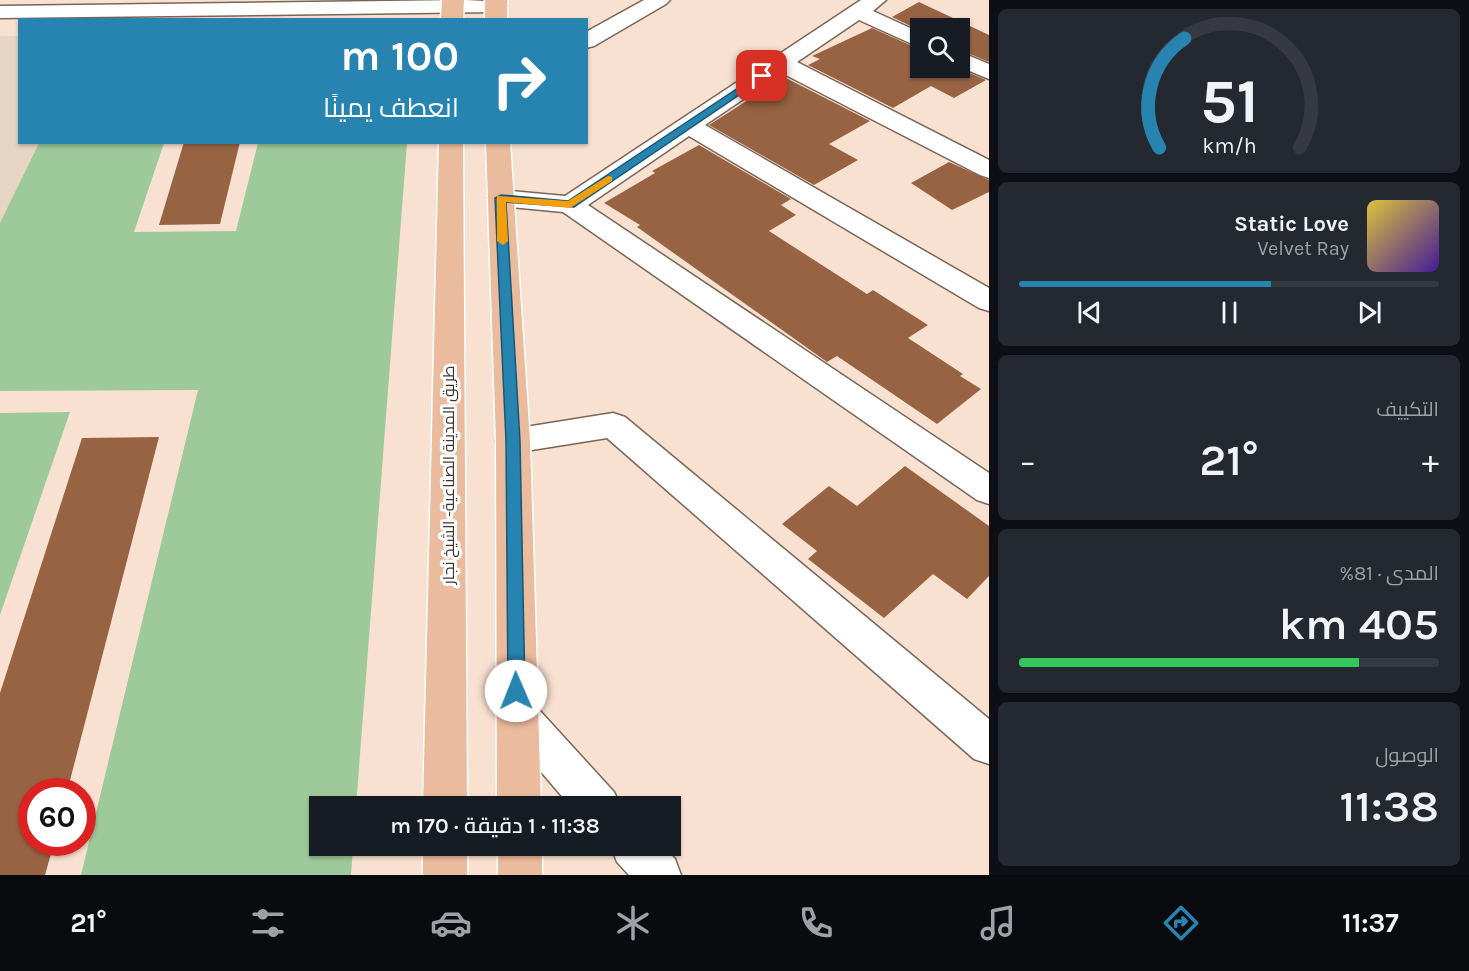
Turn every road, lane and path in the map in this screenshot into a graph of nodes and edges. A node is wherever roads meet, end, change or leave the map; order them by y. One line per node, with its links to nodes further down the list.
1 (659, 0): 7 (street)
2 (867, 6): 6 (street); 8 (street)
3 (452, 9): 4 (street); 5 (street)
4 (496, 9)
5 (0, 12)
6 (910, 34)
7 (588, 40)
8 (781, 63): 11 (street); 14 (street)
9 (970, 63): 10 (street)
10 (989, 72)
11 (687, 125): 16 (street); 17 (street)
12 (451, 144): 22 (main road, طريق المدينة الصناعية- الشيخ نجار)
13 (498, 144): 15 (main road)
14 (989, 170)
15 (501, 198): 16 (street); 18 (main road)
16 (570, 205): 19 (street)
17 (989, 301)
18 (513, 441): 20 (main road); 21 (street)
19 (989, 491)
20 (517, 714): 23 (main road); 24 (street)
21 (989, 745)
22 (445, 796)
23 (519, 796)
24 (589, 796)
25 (445, 856): 28 (main road)
26 (520, 856): 29 (main road)
27 (642, 856): 30 (street)
28 (445, 875)
29 (520, 875)
30 (659, 875)

